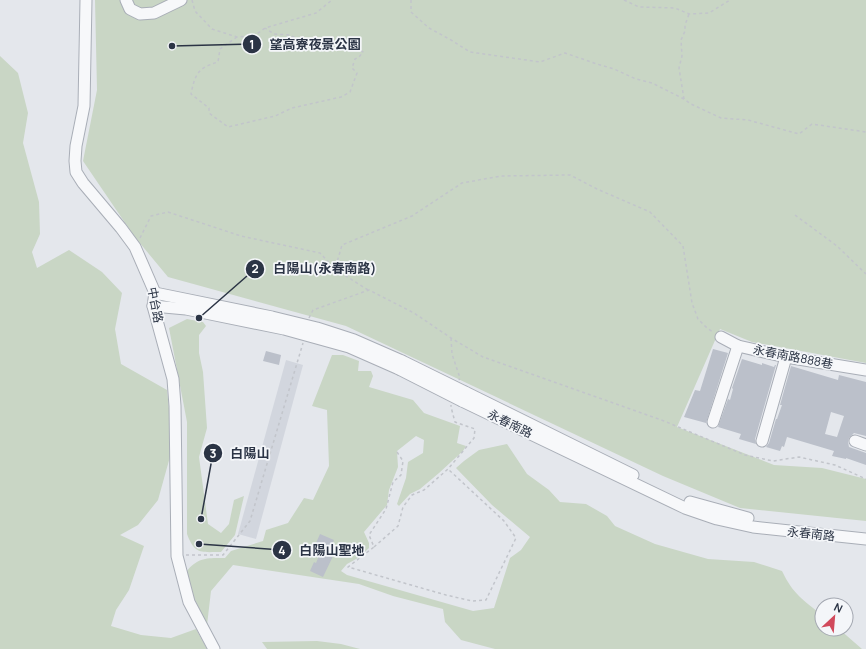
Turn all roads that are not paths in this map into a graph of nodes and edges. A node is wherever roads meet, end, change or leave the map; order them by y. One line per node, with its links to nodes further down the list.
1 (86, 0): 4 (street, 中台路)
2 (126, 0): 3 (street)
3 (181, 0)
4 (155, 293): 5 (street, 中台路); 9 (street, 永春南路)
5 (153, 306): 9 (street, 永春南路); 18 (street, 中台路)
6 (721, 337): 7 (street, 永春南路888巷)
7 (738, 346): 8 (street, 永春南路888巷); 11 (street)
8 (786, 357): 10 (street, 永春南路888巷); 12 (street)
9 (401, 365): 15 (street, 永春南路, bridge)
10 (866, 370)
11 (713, 422)
12 (762, 441)
13 (855, 441): 14 (street)
14 (866, 444)
15 (753, 523): 16 (street, 永春南路); 17 (street, 永春南路)
16 (866, 532)
17 (866, 540)
18 (214, 649)

